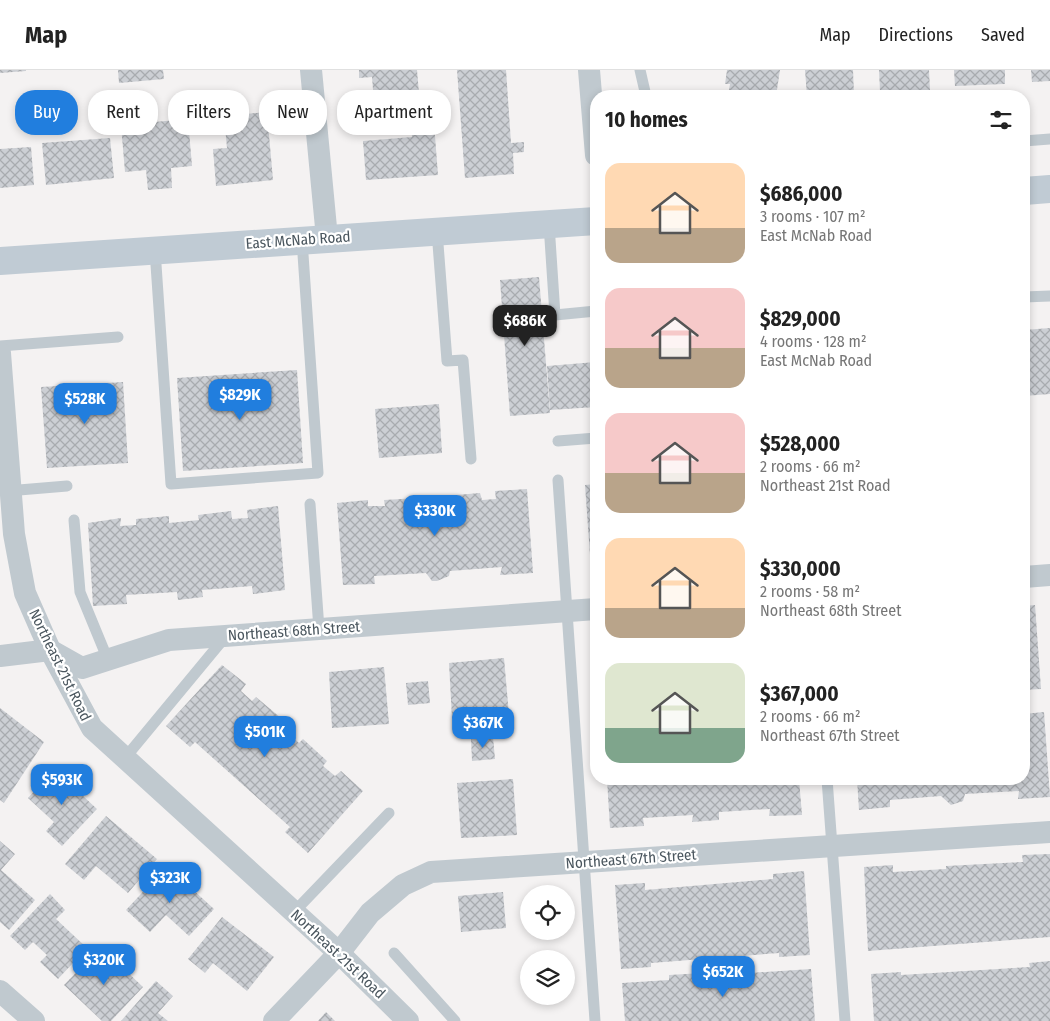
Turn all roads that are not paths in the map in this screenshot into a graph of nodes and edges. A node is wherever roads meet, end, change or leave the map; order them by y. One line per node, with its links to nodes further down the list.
1 (311, 70): 13 (street)
2 (590, 70): 4 (street)
3 (640, 70): 5 (lane)
4 (592, 90)
5 (645, 90)
6 (1050, 139): 7 (lane)
7 (1030, 141)
8 (1050, 189): 9 (street)
9 (1030, 191)
10 (590, 221): 11 (street, East McNab Road)
11 (550, 224): 12 (street, East McNab Road); 18 (lane)
12 (437, 231): 13 (street, East McNab Road); 24 (lane)
13 (314, 239): 14 (street, East McNab Road); 14 (lane)
14 (156, 250): 15 (street, East McNab Road)
15 (0, 261)
16 (1050, 296): 17 (lane)
17 (1030, 297)
18 (590, 312)
19 (118, 337): 20 (lane)
20 (0, 346)
21 (0, 353): 27 (street, Northeast 21st Road)
22 (590, 438): 23 (lane)
23 (558, 441)
24 (471, 459)
25 (558, 480): 33 (lane)
26 (68, 486): 27 (lane)
27 (5, 491): 36 (street, Northeast 21st Road)
28 (310, 504): 34 (lane)
29 (74, 520): 38 (lane)
30 (1050, 575): 31 (street)
31 (1030, 577)
32 (590, 609): 33 (street, Northeast 68th Street)
33 (566, 611): 34 (street, Northeast 68th Street); 44 (lane)
34 (319, 629): 35 (street, Northeast 68th Street)
35 (226, 635): 38 (street, Northeast 68th Street); 39 (lane)
36 (50, 650): 37 (street); 38 (street, Northeast 68th Street); 39 (street, Northeast 21st Road)
37 (0, 656)
38 (108, 660)
39 (125, 758): 45 (street, Northeast 21st Road)
40 (827, 785): 43 (lane)
41 (389, 813): 45 (lane)
42 (1050, 832): 43 (street, Northeast 67th Street)
43 (831, 846): 44 (street, Northeast 67th Street); 54 (lane)
44 (583, 862): 46 (street, Northeast 67th Street); 53 (lane)
45 (294, 912): 46 (street, Northeast 21st Road)
46 (339, 953): 51 (street, Northeast 67th Street); 52 (street, Northeast 21st Road)
47 (394, 953): 49 (lane)
48 (0, 991): 50 (street)
49 (453, 1020)
50 (34, 1021)
51 (274, 1021)
52 (408, 1021)
53 (595, 1021)
54 (845, 1021)

